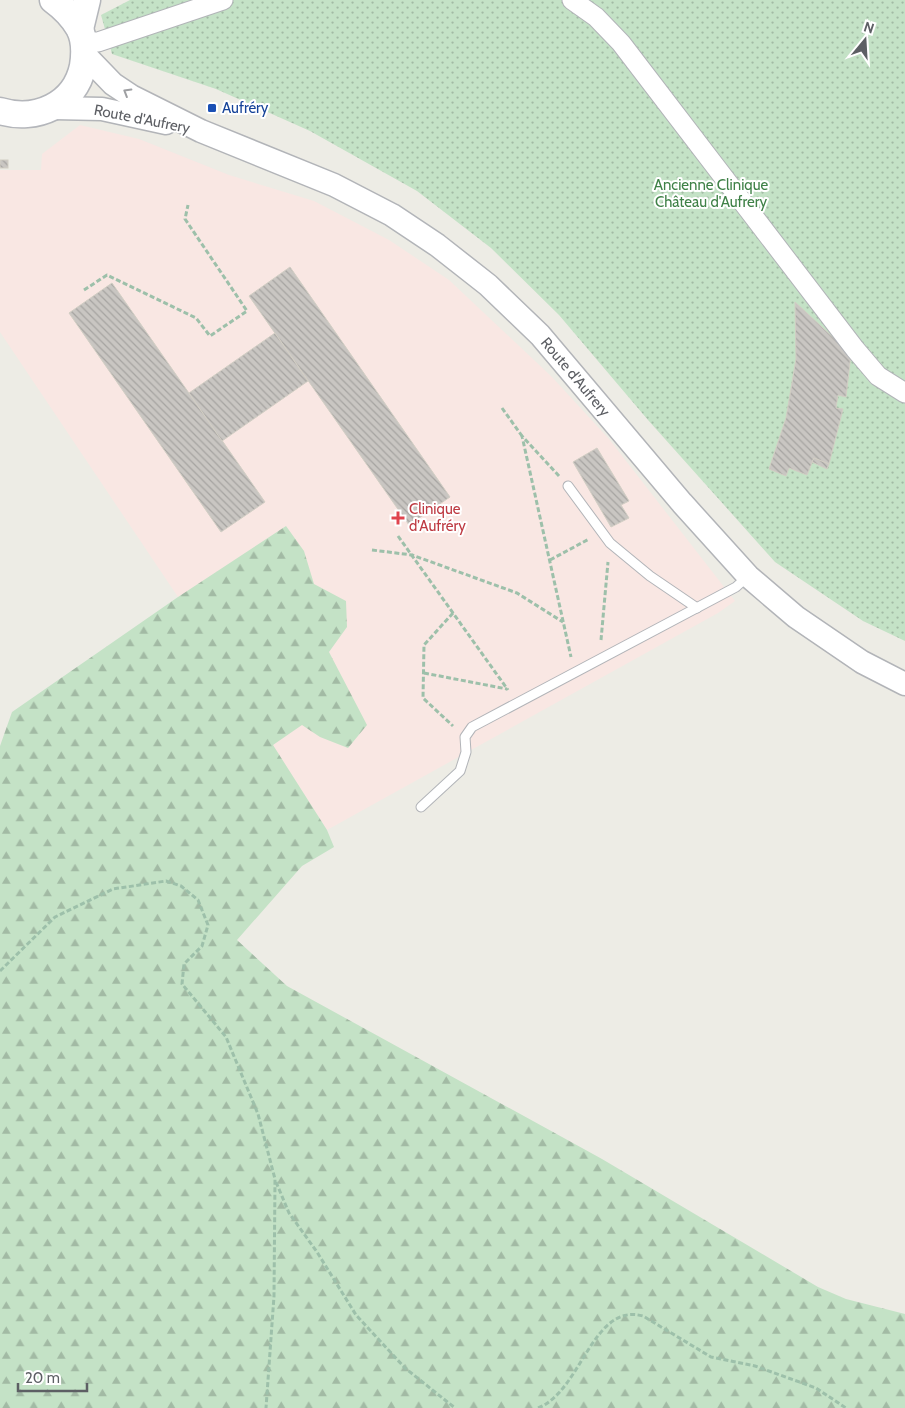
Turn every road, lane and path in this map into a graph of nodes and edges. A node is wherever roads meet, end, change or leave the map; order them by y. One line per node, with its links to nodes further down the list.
1 (53, 0): 5 (main road)
2 (87, 0): 5 (main road)
3 (223, 0): 5 (street)
4 (572, 0): 11 (street)
5 (83, 42): 6 (main road); 8 (street, Route d'Aufrery, one-way to 5)
6 (54, 108): 7 (main road); 8 (street, Route d'Aufrery)
7 (0, 111)
8 (201, 131): 21 (street, Route d'Aufrery)
9 (188, 205): 10 (path)
10 (84, 290)
11 (905, 393)
12 (502, 408): 13 (path)
13 (522, 436): 14 (path); 20 (path)
14 (568, 486): 15 (lane)
15 (600, 532): 17 (lane); 20 (path)
16 (398, 536): 19 (path)
17 (610, 544): 22 (lane); 25 (path)
18 (372, 550): 19 (path)
19 (412, 555): 23 (path); 24 (path)
20 (550, 560): 24 (path)
21 (748, 576): 22 (lane); 28 (street, Route d'Aufrery)
22 (697, 608): 25 (lane)
23 (453, 613): 26 (path); 29 (path)
24 (564, 622): 27 (path)
25 (599, 660): 27 (lane)
26 (424, 673): 29 (path); 31 (path)
27 (575, 673): 30 (lane)
28 (905, 684)
29 (508, 690): 30 (path)
30 (517, 703): 31 (lane)
31 (465, 737): 32 (lane)
32 (421, 807)
33 (0, 971): 34 (path)
34 (275, 1180): 35 (path); 36 (path)
35 (266, 1408)
36 (455, 1408)
37 (538, 1408): 38 (path)
38 (846, 1408)

